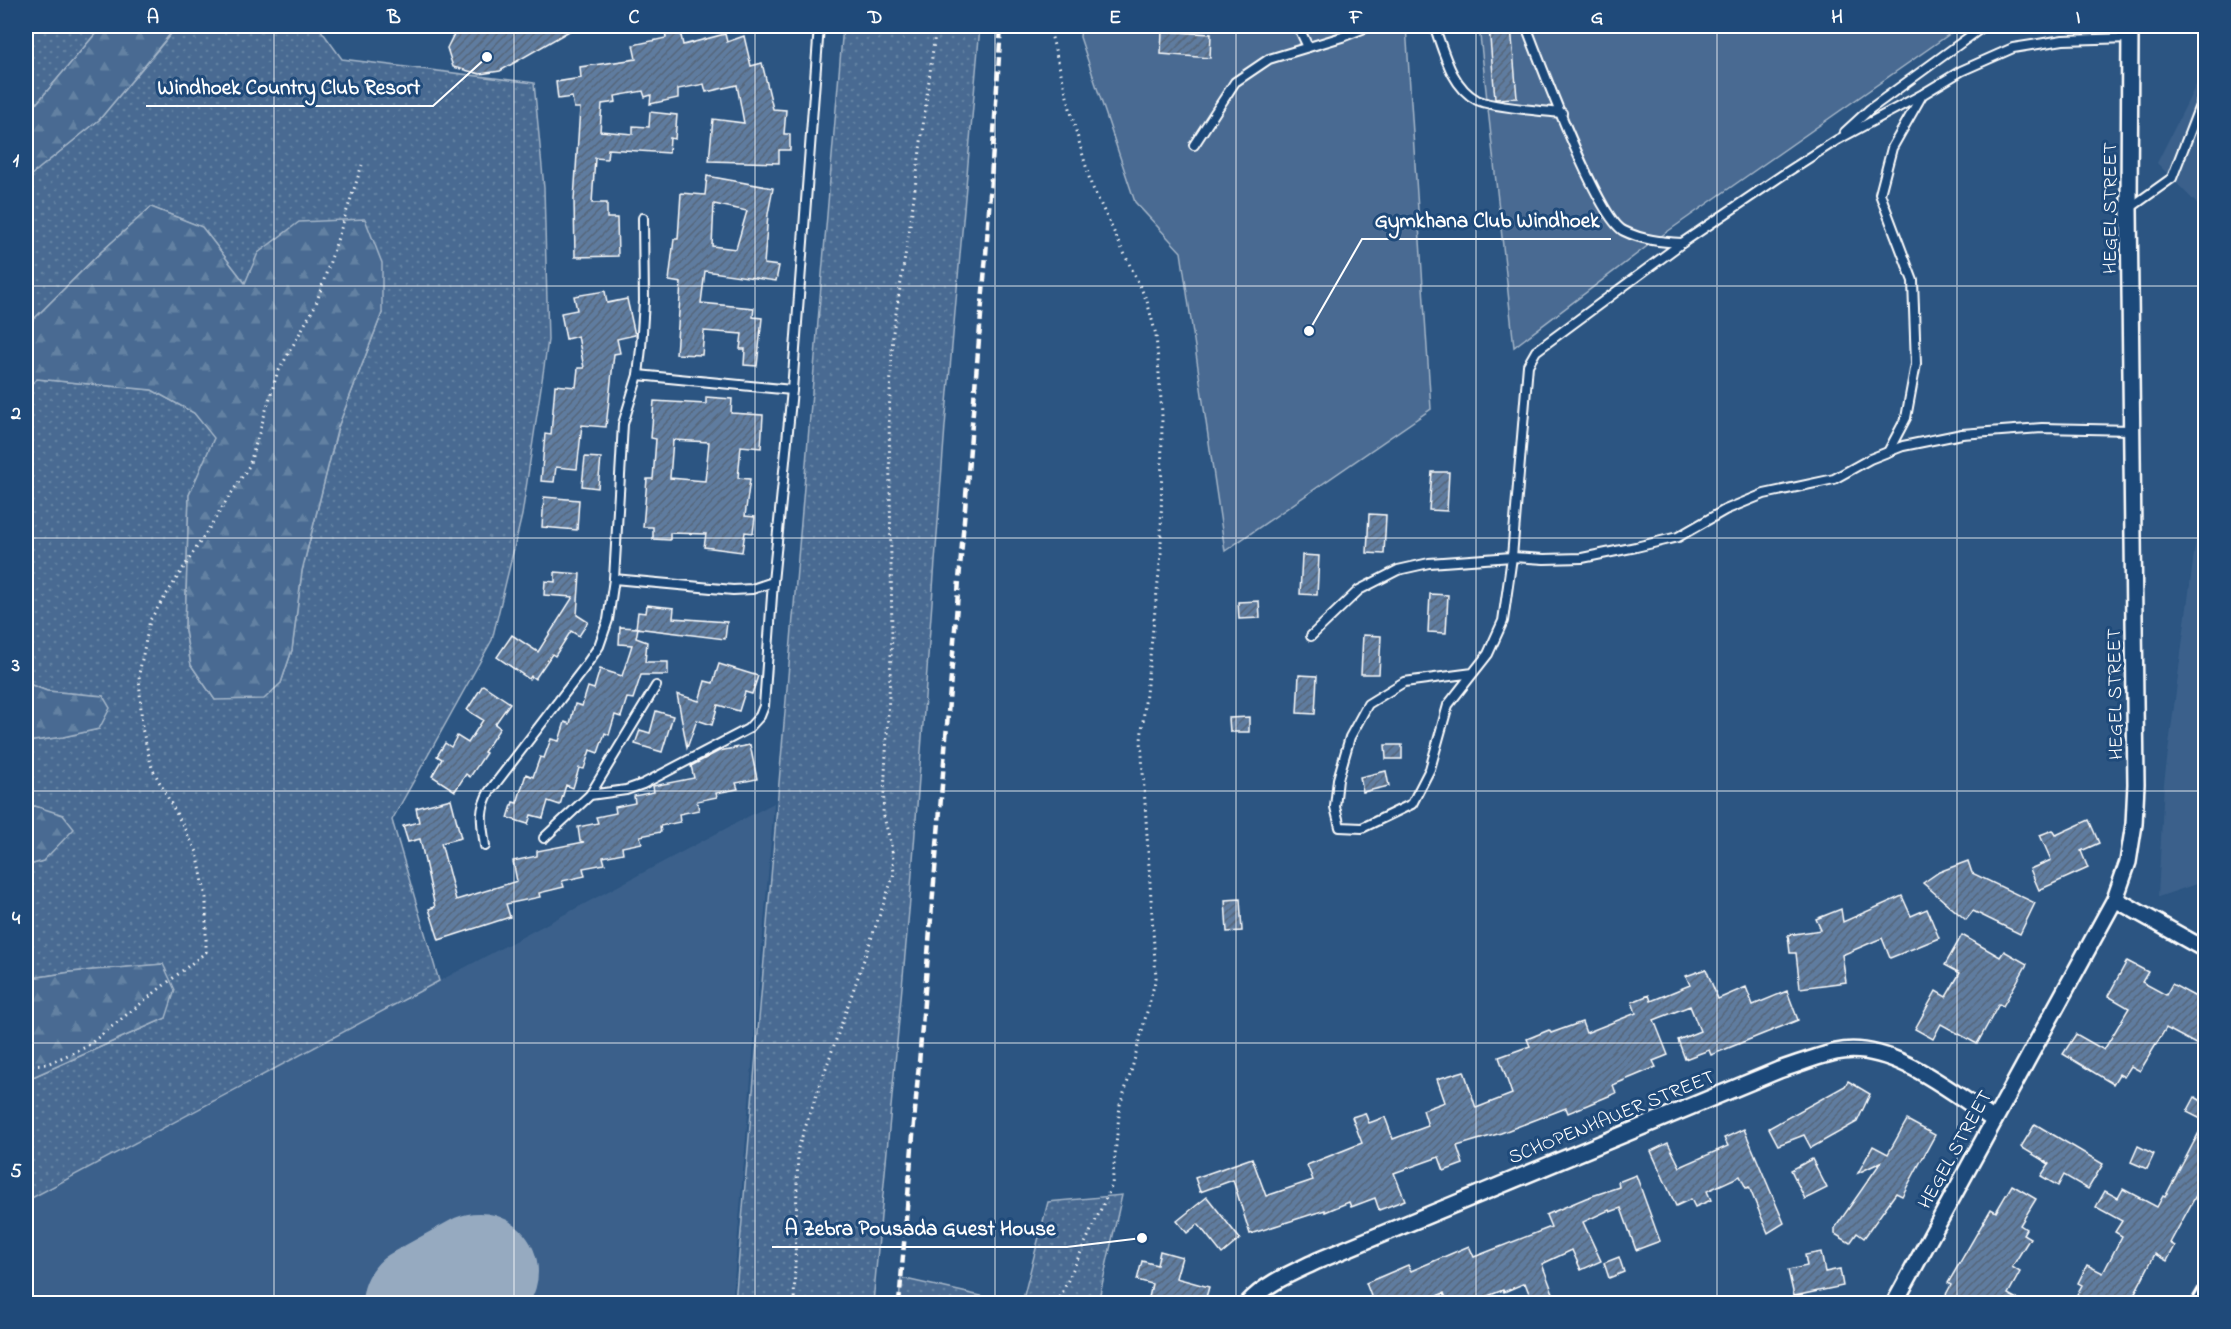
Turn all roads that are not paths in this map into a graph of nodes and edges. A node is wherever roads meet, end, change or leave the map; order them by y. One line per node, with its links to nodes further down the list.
1 (819, 26): 18 (lane)
2 (1298, 26): 8 (lane)
3 (1370, 26): 8 (lane)
4 (1434, 26): 11 (lane)
5 (1526, 26): 11 (lane)
6 (1984, 26): 12 (lane)
7 (2131, 32): 10 (lane); 14 (street, HEGEL STREET)
8 (1308, 47): 13 (lane)
9 (2205, 90): 14 (lane)
10 (1923, 94): 12 (lane); 20 (lane)
11 (1562, 113): 16 (lane)
12 (1837, 140): 16 (lane)
13 (1194, 145)
14 (2129, 209): 19 (street, HEGEL STREET)
15 (643, 218): 17 (lane)
16 (1682, 243): 21 (lane)
17 (638, 375): 18 (lane); 22 (lane)
18 (792, 390): 23 (lane)
19 (2132, 430): 20 (lane); 30 (street, HEGEL STREET)
20 (1888, 452): 21 (lane)
21 (1512, 557): 24 (lane); 25 (lane)
22 (614, 579): 23 (lane); 29 (lane)
23 (772, 582): 27 (lane)
24 (1311, 636)
25 (1473, 673): 25 (lane)
26 (657, 686): 27 (lane)
27 (590, 795): 28 (lane)
28 (544, 838)
29 (485, 846)
30 (2115, 898): 31 (street); 32 (street, HEGEL STREET)
31 (2205, 950)
32 (1994, 1120): 34 (street, SCHOPENHAUER STREET); 35 (street, HEGEL STREET)
33 (2205, 1292): 36 (street)
34 (1248, 1304)
35 (1894, 1304)
36 (2199, 1304)

